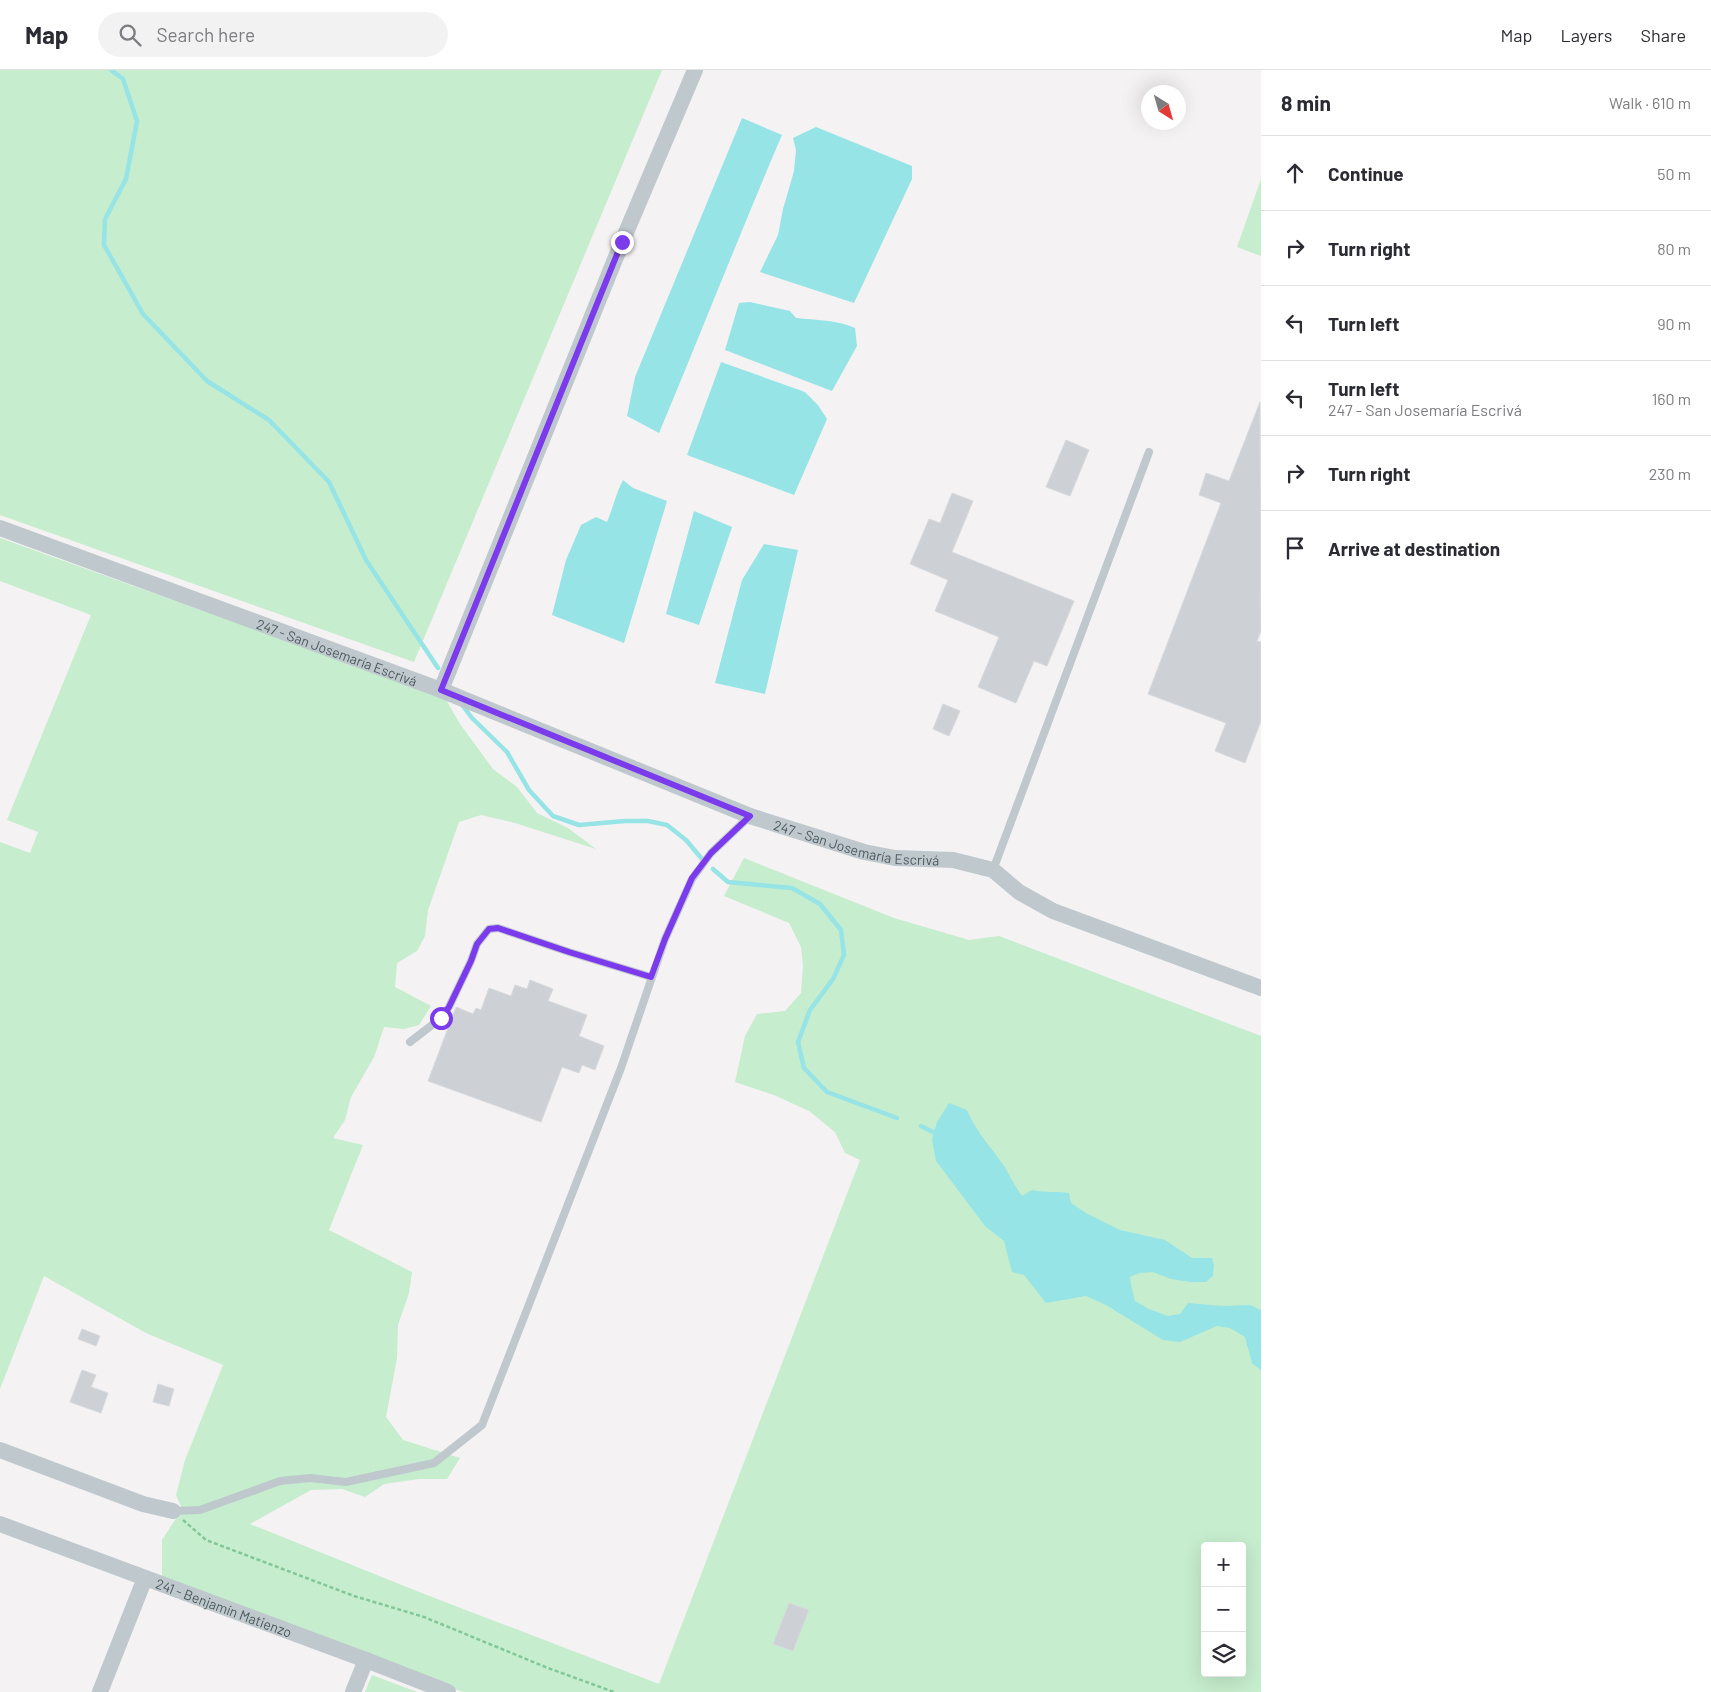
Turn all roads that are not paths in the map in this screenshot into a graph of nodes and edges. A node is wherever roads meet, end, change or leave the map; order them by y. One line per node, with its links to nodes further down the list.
1 (694, 70): 4 (street)
2 (1150, 452): 6 (lane)
3 (0, 528): 4 (street, 247 - San Josemaría Escrivá)
4 (441, 690): 5 (street, 247 - San Josemaría Escrivá)
5 (750, 816): 6 (street, 247 - San Josemaría Escrivá); 7 (lane)
6 (993, 870): 8 (street, 247 - San Josemaría Escrivá)
7 (651, 977): 9 (lane); 11 (lane)
8 (1261, 988)
9 (410, 1042)
10 (0, 1450): 11 (street)
11 (173, 1511)
12 (0, 1524): 13 (street, 241 - Benjamín Matienzo)
13 (145, 1578): 14 (street, 241 - Benjamín Matienzo); 15 (street)
14 (366, 1660): 16 (street); 17 (street, 241 - Benjamín Matienzo)
15 (100, 1692)
16 (353, 1692)
17 (448, 1692)

